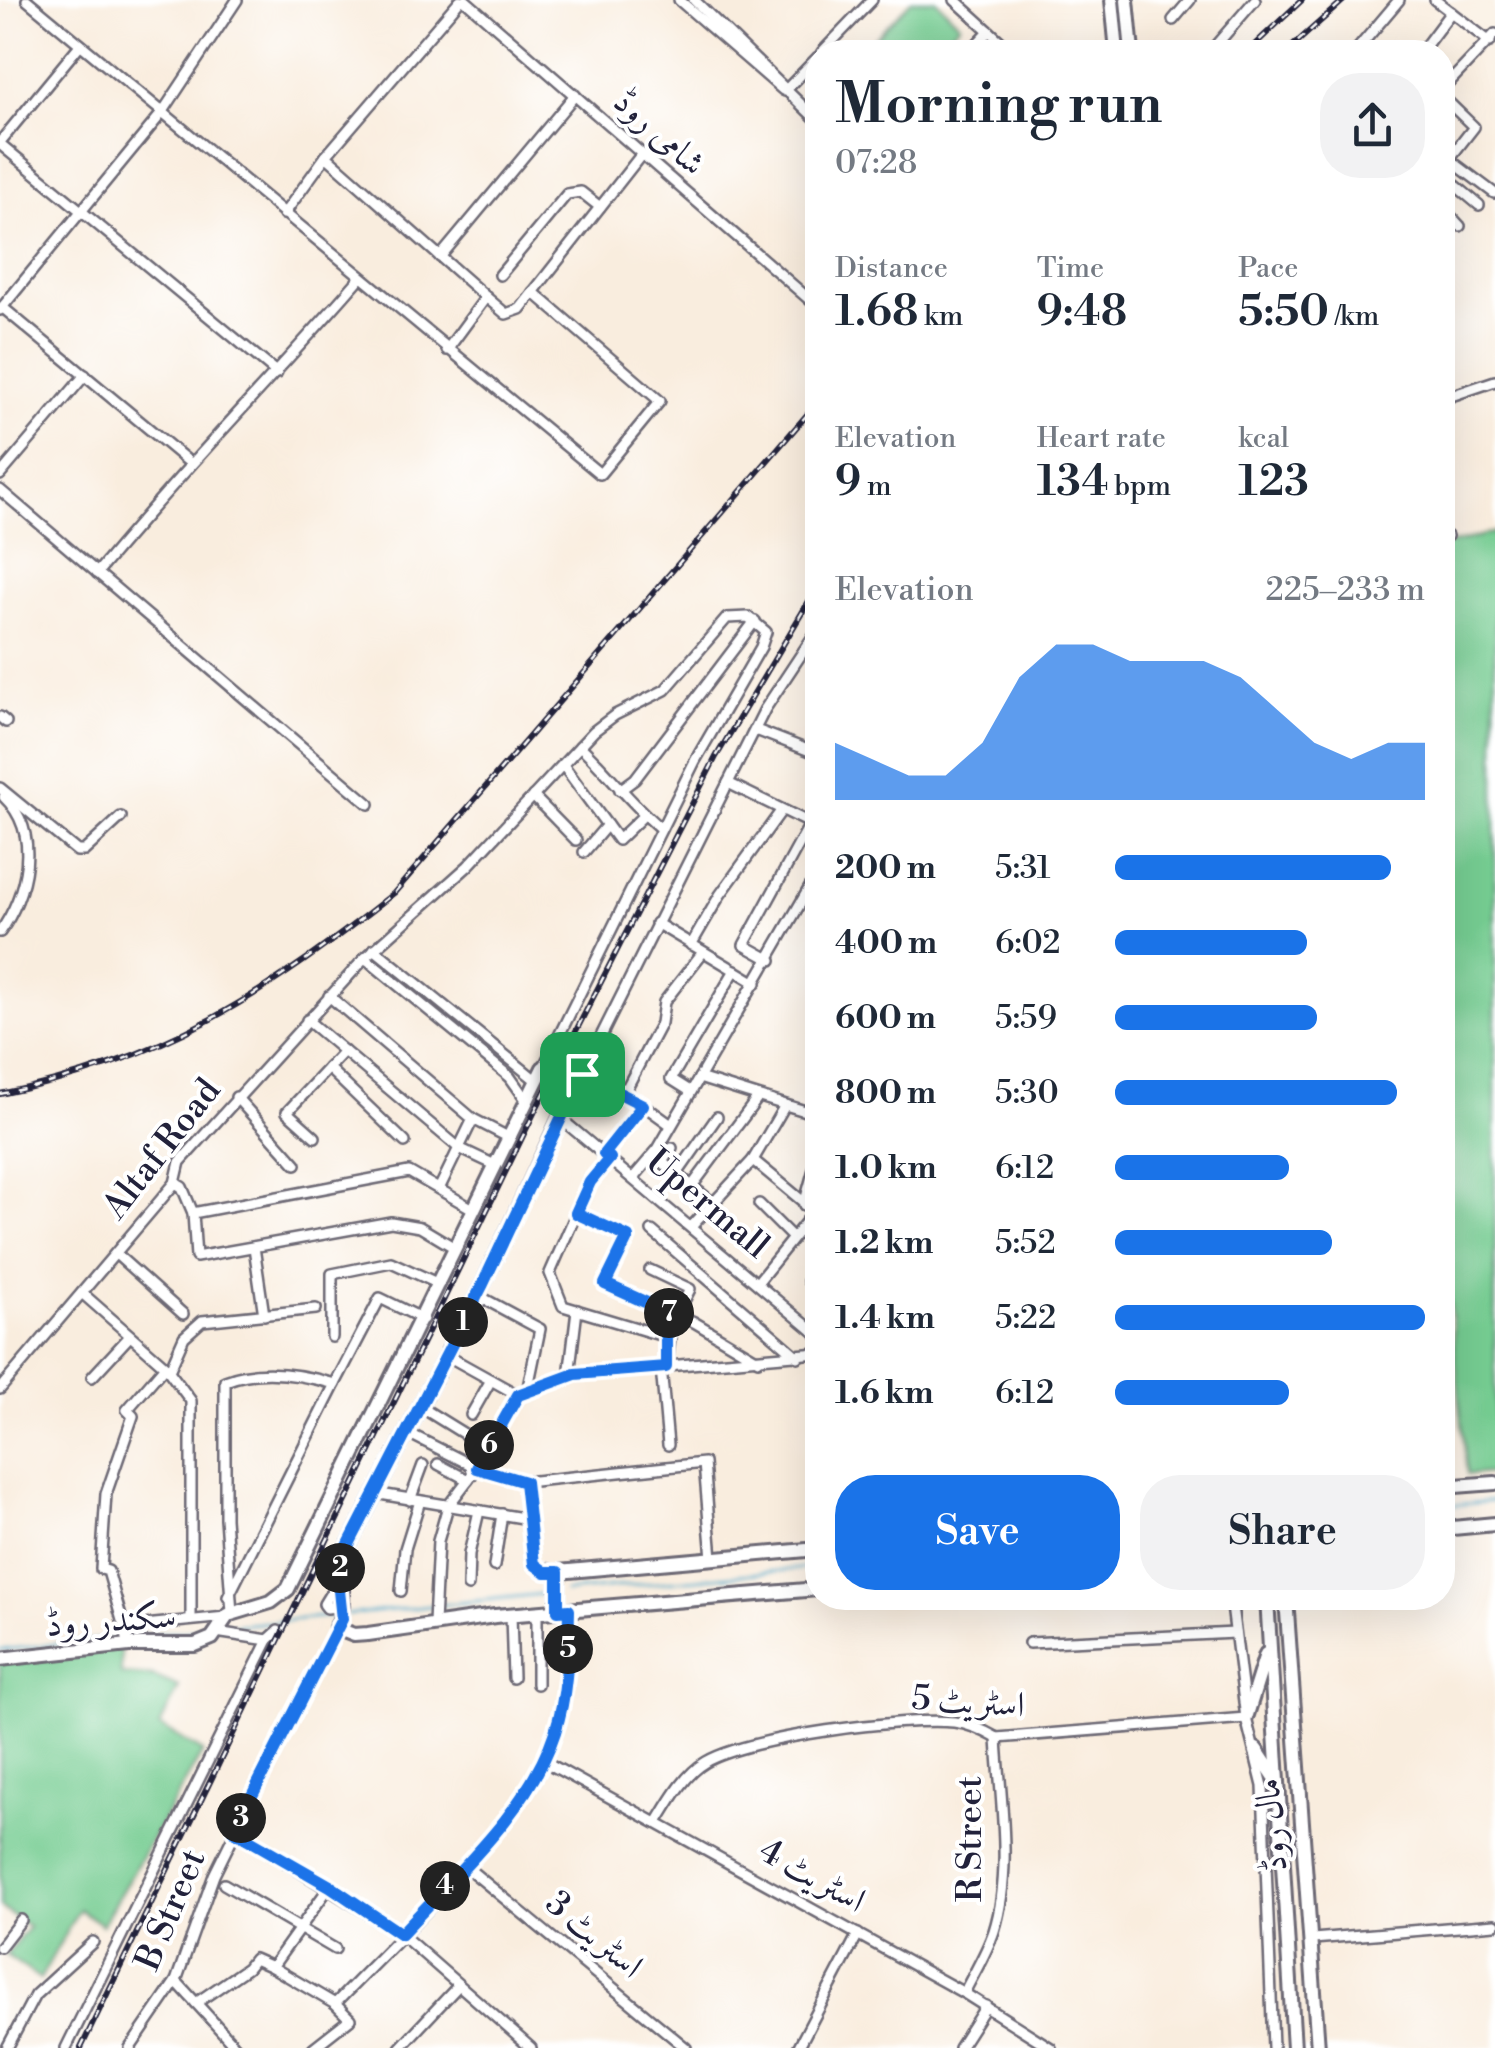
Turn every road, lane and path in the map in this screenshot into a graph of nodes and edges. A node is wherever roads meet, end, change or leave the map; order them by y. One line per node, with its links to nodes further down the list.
1 (28, 0): 28 (street)
2 (237, 0): 35 (street)
3 (463, 0): 15 (street, شامی روڈ); 39 (street)
4 (484, 0): 15 (street)
5 (679, 0): 31 (street)
6 (694, 0): 31 (street)
7 (872, 0): 20 (street)
8 (954, 0): 18 (street)
9 (1112, 0): 23 (street)
10 (1127, 0): 24 (street)
11 (1190, 0): 17 (street)
12 (1255, 0): 25 (street)
13 (1399, 0): 26 (street)
14 (1435, 0): 16 (street)
15 (476, 10): 32 (street, شامی روڈ)
16 (1450, 12): 19 (street); 27 (street)
17 (1174, 20)
18 (989, 32): 21 (street); 22 (street)
19 (1493, 38): 30 (street)
20 (834, 40)
21 (981, 40)
22 (998, 40)
23 (1116, 40)
24 (1131, 40)
25 (1220, 40)
26 (1365, 40)
27 (1430, 40)
28 (79, 46): 35 (street); 36 (street)
29 (805, 70): 31 (street)
30 (1455, 79)
31 (785, 91): 34 (street)
32 (576, 95): 38 (street, شامی روڈ); 49 (street)
33 (1455, 107): 37 (street)
34 (805, 109)
35 (162, 113): 45 (street); 46 (street)
36 (0, 143): 45 (street)
37 (1455, 153)
38 (641, 155): 44 (street); 53 (street, شامی روڈ)
39 (326, 156): 46 (street); 49 (street)
40 (1455, 172): 42 (street)
41 (1455, 178): 43 (street)
42 (1494, 193)
43 (1479, 205)
44 (600, 207): 50 (street); 52 (street)
45 (82, 212): 55 (street); 57 (street)
46 (284, 214): 51 (street)
47 (1455, 220): 48 (street)
48 (1460, 226)
49 (440, 257): 54 (street)
50 (500, 274)
51 (360, 278): 56 (street); 57 (street)
52 (533, 292): 54 (street); 56 (street)
53 (805, 295)
54 (486, 297): 56 (street)
55 (1, 308): 58 (street)
56 (447, 350)
57 (277, 373): 61 (street)
58 (85, 375): 61 (street); 62 (street)
59 (1495, 381): 60 (street)
60 (1455, 395)
61 (189, 462): 64 (street)
62 (0, 475)
63 (0, 490): 64 (street)
64 (97, 573): 75 (street)
65 (755, 621): 68 (street, Altaf Road); 72 (street); 81 (street)
66 (805, 650): 67 (street)
67 (756, 730): 69 (street); 71 (street)
68 (580, 746): 70 (street, Altaf Road); 72 (street)
69 (805, 749)
70 (563, 765): 74 (street, Altaf Road); 80 (street)
71 (728, 783): 76 (street); 86 (street)
72 (620, 790): 77 (street)
73 (0, 791): 78 (street); 87 (street)
74 (533, 796): 82 (street); 89 (street, Altaf Road)
75 (369, 804)
76 (782, 811): 79 (street); 88 (street)
77 (644, 815): 80 (street); 81 (street)
78 (121, 817)
79 (805, 822)
80 (608, 825): 84 (street)
81 (660, 828): 100 (street)
82 (576, 840)
83 (805, 841): 92 (street)
84 (584, 852)
85 (805, 896): 92 (street)
86 (656, 923): 88 (street); 99 (street)
87 (0, 932)
88 (691, 944): 90 (street)
89 (374, 948): 91 (street, Altaf Road); 100 (street)
90 (702, 952): 93 (street); 103 (street)
91 (365, 958): 95 (street, Altaf Road); 106 (street)
92 (771, 960): 94 (street)
93 (734, 970): 94 (street); 102 (street)
94 (756, 984): 101 (street)
95 (329, 996): 96 (street, Altaf Road); 112 (street)
96 (306, 1020): 97 (street); 104 (street, Altaf Road)
97 (344, 1051): 98 (street); 117 (street)
98 (328, 1068): 114 (street); 116 (street)
99 (582, 1074): 103 (street); 111 (street)
100 (540, 1075): 106 (street, سکندر روڈ)
101 (700, 1078): 102 (street); 105 (street)
102 (690, 1091): 113 (street)
103 (624, 1093): 107 (street)
104 (236, 1097): 121 (street); 125 (street, Altaf Road)
105 (758, 1098): 108 (street); 126 (street)
106 (527, 1100): 115 (street, سکندر روڈ)
107 (643, 1105): 113 (street); 119 (street)
108 (784, 1107): 109 (street); 120 (street)
109 (805, 1113)
110 (717, 1116): 123 (street)
111 (560, 1118): 119 (street, Upermall); 146 (street)
112 (473, 1120): 115 (street); 117 (street)
113 (671, 1126): 124 (street)
114 (315, 1137)
115 (508, 1137): 122 (street, سکندر روڈ)
116 (405, 1142)
117 (459, 1148): 122 (street); 127 (street)
118 (672, 1148): 123 (street)
119 (607, 1156): 124 (street, Upermall); 134 (street)
120 (753, 1160): 129 (street); 131 (street)
121 (296, 1164)
122 (495, 1165): 132 (street, سکندر روڈ)
123 (677, 1174): 126 (street)
124 (634, 1177): 136 (street, Upermall)
125 (175, 1183): 133 (street); 141 (street, Altaf Road)
126 (692, 1186): 129 (street)
127 (438, 1189): 132 (street); 133 (street)
128 (805, 1201): 131 (street)
129 (712, 1203): 136 (street)
130 (758, 1204): 138 (street)
131 (804, 1205)
132 (474, 1208): 140 (street, سکندر روڈ)
133 (194, 1213): 139 (street)
134 (576, 1213): 148 (street); 151 (street)
135 (805, 1224): 138 (street)
136 (691, 1227): 143 (street, Upermall)
137 (652, 1231): 159 (street)
138 (792, 1238): 143 (street)
139 (254, 1246): 140 (street); 150 (street)
140 (455, 1248): 144 (street, سکندر روڈ)
141 (116, 1254): 145 (street, Altaf Road); 149 (street)
142 (650, 1270): 151 (street)
143 (758, 1283): 153 (street, Upermall)
144 (439, 1284): 152 (street, سکندر روڈ); 155 (street)
145 (82, 1293): 154 (street); 167 (street, Altaf Road)
146 (477, 1296): 157 (street); 168 (street)
147 (316, 1309): 150 (street)
148 (576, 1310): 156 (street); 163 (street)
149 (183, 1314)
150 (264, 1315): 162 (street)
151 (676, 1316): 156 (street); 160 (street)
152 (422, 1319): 166 (street); 206 (street, سکندر روڈ)
153 (805, 1324)
154 (130, 1336): 162 (street); 164 (street)
155 (332, 1337)
156 (666, 1337): 161 (street)
157 (446, 1354): 165 (street); 169 (street)
158 (805, 1356): 159 (street)
159 (798, 1357): 160 (street)
160 (758, 1360): 161 (street)
161 (664, 1367): 163 (street); 172 (street)
162 (167, 1368): 205 (street); 209 (street)
163 (569, 1376): 168 (street)
164 (92, 1377)
165 (491, 1380): 168 (street); 170 (street)
166 (336, 1384): 196 (street); 196 (street)
167 (0, 1389)
168 (522, 1393): 173 (street)
169 (419, 1406): 171 (street); 173 (street)
170 (471, 1415)
171 (406, 1432): 176 (street); 181 (street)
172 (668, 1445)
173 (488, 1448): 176 (street)
174 (438, 1464): 177 (street)
175 (422, 1465): 182 (street)
176 (477, 1468): 177 (street); 178 (street)
177 (468, 1480): 183 (street)
178 (525, 1482): 186 (street); 190 (street)
179 (1495, 1483): 180 (street)
180 (1455, 1486)
181 (374, 1494): 182 (street); 202 (street)
182 (415, 1501): 183 (street); 195 (street)
183 (448, 1506): 184 (street); 204 (street)
184 (479, 1511): 185 (street); 193 (street)
185 (502, 1514): 186 (street); 191 (street)
186 (528, 1518): 192 (street)
187 (1495, 1524): 188 (street)
188 (1455, 1528)
189 (805, 1550): 190 (street)
190 (712, 1558): 192 (street)
191 (494, 1566)
192 (557, 1575): 197 (street)
193 (468, 1586)
194 (805, 1589): 197 (street)
195 (401, 1591)
196 (228, 1597): 206 (street)
197 (562, 1607): 201 (street); 219 (street)
198 (1232, 1610): 208 (street)
199 (1267, 1610): 212 (street, مال روڈ)
200 (1287, 1610): 231 (street, مال روڈ)
201 (537, 1613): 203 (street); 215 (street)
202 (341, 1615): 204 (street); 222 (street, B Street)
203 (510, 1615): 204 (street); 214 (street)
204 (433, 1617)
205 (191, 1618): 206 (street); 209 (street)
206 (224, 1622): 209 (street, سکندر روڈ); 210 (street)
207 (278, 1631): 210 (street)
208 (1235, 1634): 211 (street); 216 (street)
209 (127, 1636): 213 (street, سکندر روڈ)
210 (268, 1640): 246 (street)
211 (1029, 1642)
212 (1268, 1645): 216 (street); 220 (street, مال روڈ)
213 (0, 1659)
214 (513, 1678)
215 (537, 1684)
216 (1246, 1718): 217 (street, اسٹریٹ 5); 218 (street)
217 (997, 1738): 221 (street, اسٹریٹ 5); 238 (street, R Street)
218 (1256, 1749): 220 (street); 255 (street)
219 (542, 1760): 221 (street, اسٹریٹ 4); 223 (street)
220 (1280, 1784): 256 (street, مال روڈ)
221 (658, 1821): 230 (street, اسٹریٹ 4)
222 (234, 1831): 225 (street); 236 (street, B Street)
223 (464, 1865): 229 (street); 244 (street, اسٹریٹ 3)
224 (224, 1884): 228 (street)
225 (330, 1886): 228 (street); 229 (street)
226 (21, 1920): 233 (street)
227 (1495, 1924): 231 (street)
228 (300, 1928): 234 (street); 235 (street)
229 (401, 1934): 237 (street); 240 (street)
230 (858, 1934): 238 (street, اسٹریٹ 4); 252 (street)
231 (1313, 1939): 257 (street, مال روڈ)
232 (93, 1942): 245 (street)
233 (0, 1948)
234 (336, 1949)
235 (272, 1967): 239 (street); 240 (street)
236 (176, 1981): 239 (street); 242 (street, B Street)
237 (459, 1985): 243 (street); 250 (street)
238 (964, 1993): 241 (street, اسٹریٹ 4)
239 (196, 2003): 248 (street)
240 (335, 2004): 249 (street)
241 (986, 2006): 253 (street); 254 (street, اسٹریٹ 4)
242 (132, 2044): 247 (street)
243 (519, 2044): 251 (street)
244 (683, 2047)
245 (6, 2048)
246 (66, 2048)
247 (144, 2048)
248 (237, 2048)
249 (313, 2048)
250 (400, 2048)
251 (531, 2048)
252 (798, 2048)
253 (959, 2048)
254 (1051, 2048)
255 (1273, 2048)
256 (1294, 2048)
257 (1318, 2048)

